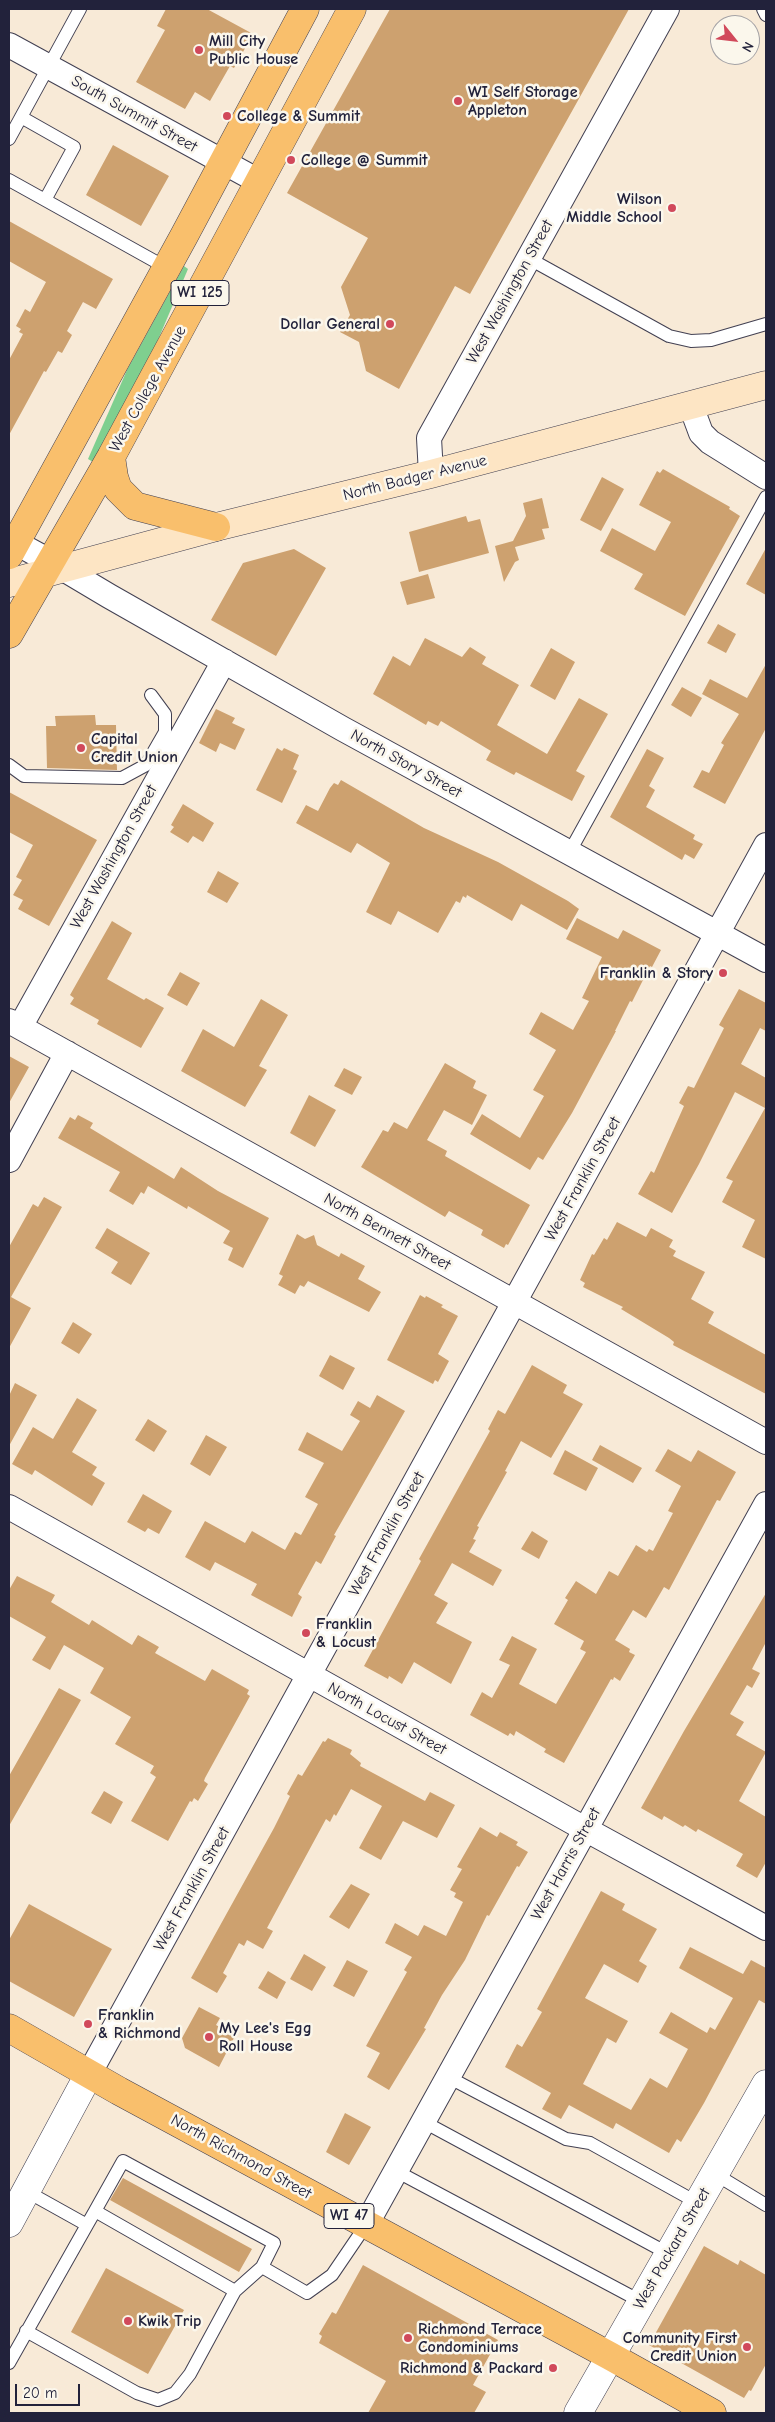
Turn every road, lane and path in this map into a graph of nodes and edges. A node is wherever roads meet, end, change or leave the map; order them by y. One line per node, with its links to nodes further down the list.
1 (80, 9): 8 (lane)
2 (306, 9): 11 (main road, WI 125)
3 (352, 9): 13 (main road, West College Avenue / WI 125)
4 (667, 9): 15 (street, West Washington Street)
5 (763, 9): 6 (lane)
6 (766, 15)
7 (9, 45): 8 (street, South Summit Street)
8 (48, 67): 9 (lane); 11 (street, South Summit Street)
9 (21, 117): 10 (lane); 14 (lane)
10 (9, 139)
11 (224, 163): 13 (street, South Summit Street); 16 (main road, WI 125)
12 (9, 180): 14 (lane)
13 (260, 182): 20 (main road, West College Avenue / WI 125)
14 (45, 200): 16 (lane)
15 (528, 258): 17 (lane); 21 (street, West Washington Street)
16 (166, 268): 25 (main road, WI 125)
17 (766, 324)
18 (766, 385): 19 (main road, North Badger Avenue)
19 (691, 406): 21 (main road, North Badger Avenue); 22 (street)
20 (111, 456): 24 (main road); 26 (main road, West College Avenue / WI 125)
21 (431, 474): 24 (main road, North Badger Avenue)
22 (766, 477)
23 (766, 496): 33 (lane)
24 (216, 527): 26 (main road, North Badger Avenue)
25 (11, 546): 26 (street, North Story Street)
26 (52, 567): 27 (main road, North Badger Avenue); 28 (main road, West College Avenue / WI 125); 29 (street, North Story Street)
27 (9, 583)
28 (9, 634)
29 (224, 661): 33 (street, North Story Street); 36 (street, West Washington Street)
30 (151, 695): 31 (lane)
31 (9, 765)
32 (766, 845): 34 (street, West Franklin Street)
33 (569, 853): 34 (street, North Story Street)
34 (718, 934): 35 (street, North Story Street); 39 (street, West Franklin Street)
35 (766, 960)
36 (14, 1024): 37 (street, North Bennett Street)
37 (67, 1053): 38 (street); 39 (street, North Bennett Street)
38 (9, 1160)
39 (515, 1303): 40 (street, North Bennett Street); 43 (street, West Franklin Street)
40 (766, 1442)
41 (766, 1504): 44 (street, West Harris Street)
42 (9, 1507): 43 (street, North Locust Street)
43 (309, 1676): 44 (street, North Locust Street); 47 (street, West Franklin Street)
44 (585, 1829): 45 (street, North Locust Street); 48 (street, West Harris Street)
45 (766, 1928)
46 (9, 2028): 47 (main road, North Richmond Street / WI 47)
47 (89, 2074): 53 (street, West Franklin Street); 59 (main road, North Richmond Street / WI 47)
48 (448, 2077): 50 (street, West Harris Street); 54 (lane)
49 (766, 2084): 52 (street, West Packard Street)
50 (424, 2122): 51 (street, West Harris Street); 60 (lane)
51 (396, 2171): 59 (street, West Harris Street); 63 (lane)
52 (715, 2174): 54 (street, West Packard Street); 55 (lane)
53 (26, 2191): 57 (street, West Franklin Street); 58 (lane)
54 (698, 2203): 60 (street, West Packard Street)
55 (766, 2205)
56 (95, 2211): 58 (lane); 61 (lane); 62 (lane)
57 (9, 2223)
58 (88, 2225): 64 (lane)
59 (366, 2225): 61 (lane); 65 (main road, North Richmond Street / WI 47)
60 (668, 2254): 63 (street, West Packard Street)
61 (262, 2267): 62 (lane)
62 (235, 2290): 64 (lane)
63 (642, 2302): 65 (street, West Packard Street)
64 (26, 2332): 66 (lane)
65 (610, 2356): 67 (street, West Packard Street); 68 (main road, North Richmond Street / WI 47)
66 (9, 2363)
67 (578, 2413)
68 (712, 2413)

